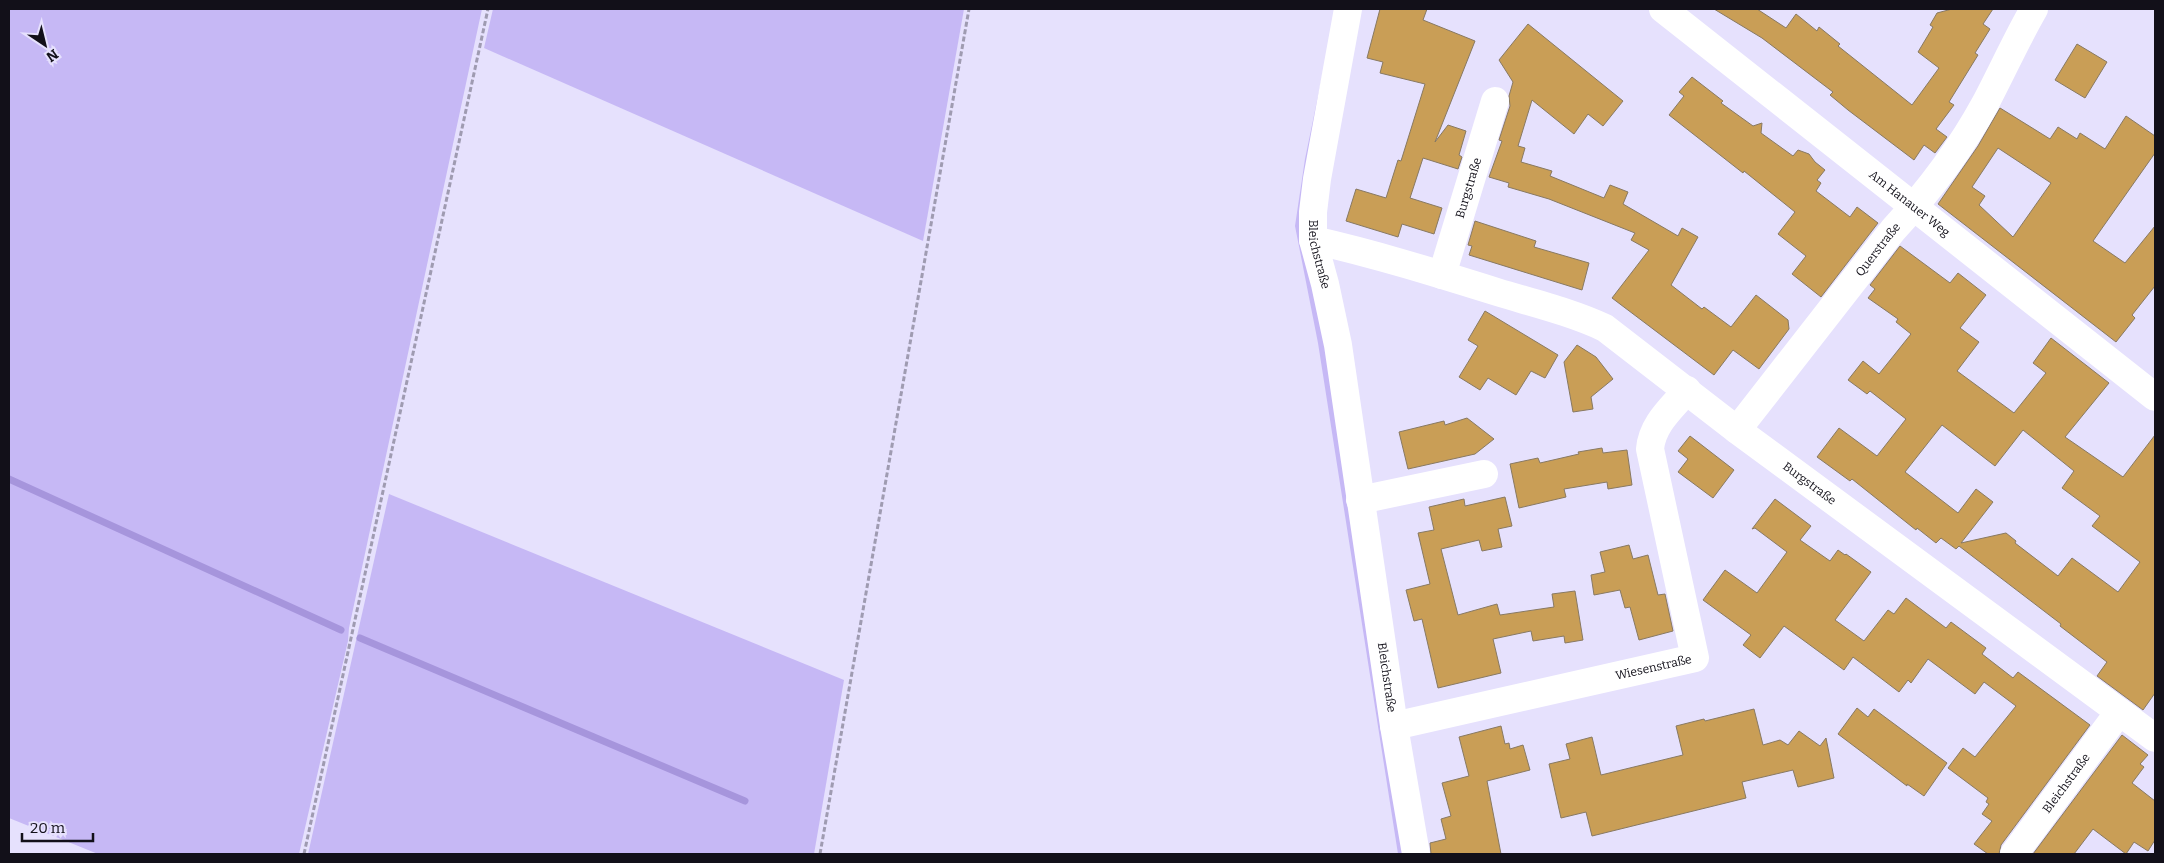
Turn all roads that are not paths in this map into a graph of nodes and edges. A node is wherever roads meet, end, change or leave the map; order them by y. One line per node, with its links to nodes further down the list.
1 (1348, 9): 6 (street, Bleichstraße)
2 (1663, 9): 5 (street, Am Hanauer Weg)
3 (2034, 9): 5 (street, Querstraße)
4 (1495, 101): 7 (street, Burgstraße)
5 (1914, 207): 9 (street, Am Hanauer Weg); 10 (street, Querstraße)
6 (1313, 240): 7 (street, Burgstraße); 12 (street, Bleichstraße)
7 (1442, 275): 8 (street, Burgstraße)
8 (1687, 390): 10 (street, Burgstraße); 14 (street, Wiesenstraße)
9 (2155, 396)
10 (1737, 430): 13 (street, Burgstraße)
11 (1484, 474): 12 (street)
12 (1360, 500): 14 (street, Bleichstraße)
13 (2119, 712): 15 (street, Burgstraße); 17 (street, Bleichstraße)
14 (1394, 726): 16 (street, Bleichstraße)
15 (2155, 738)
16 (1416, 854)
17 (2014, 854)

